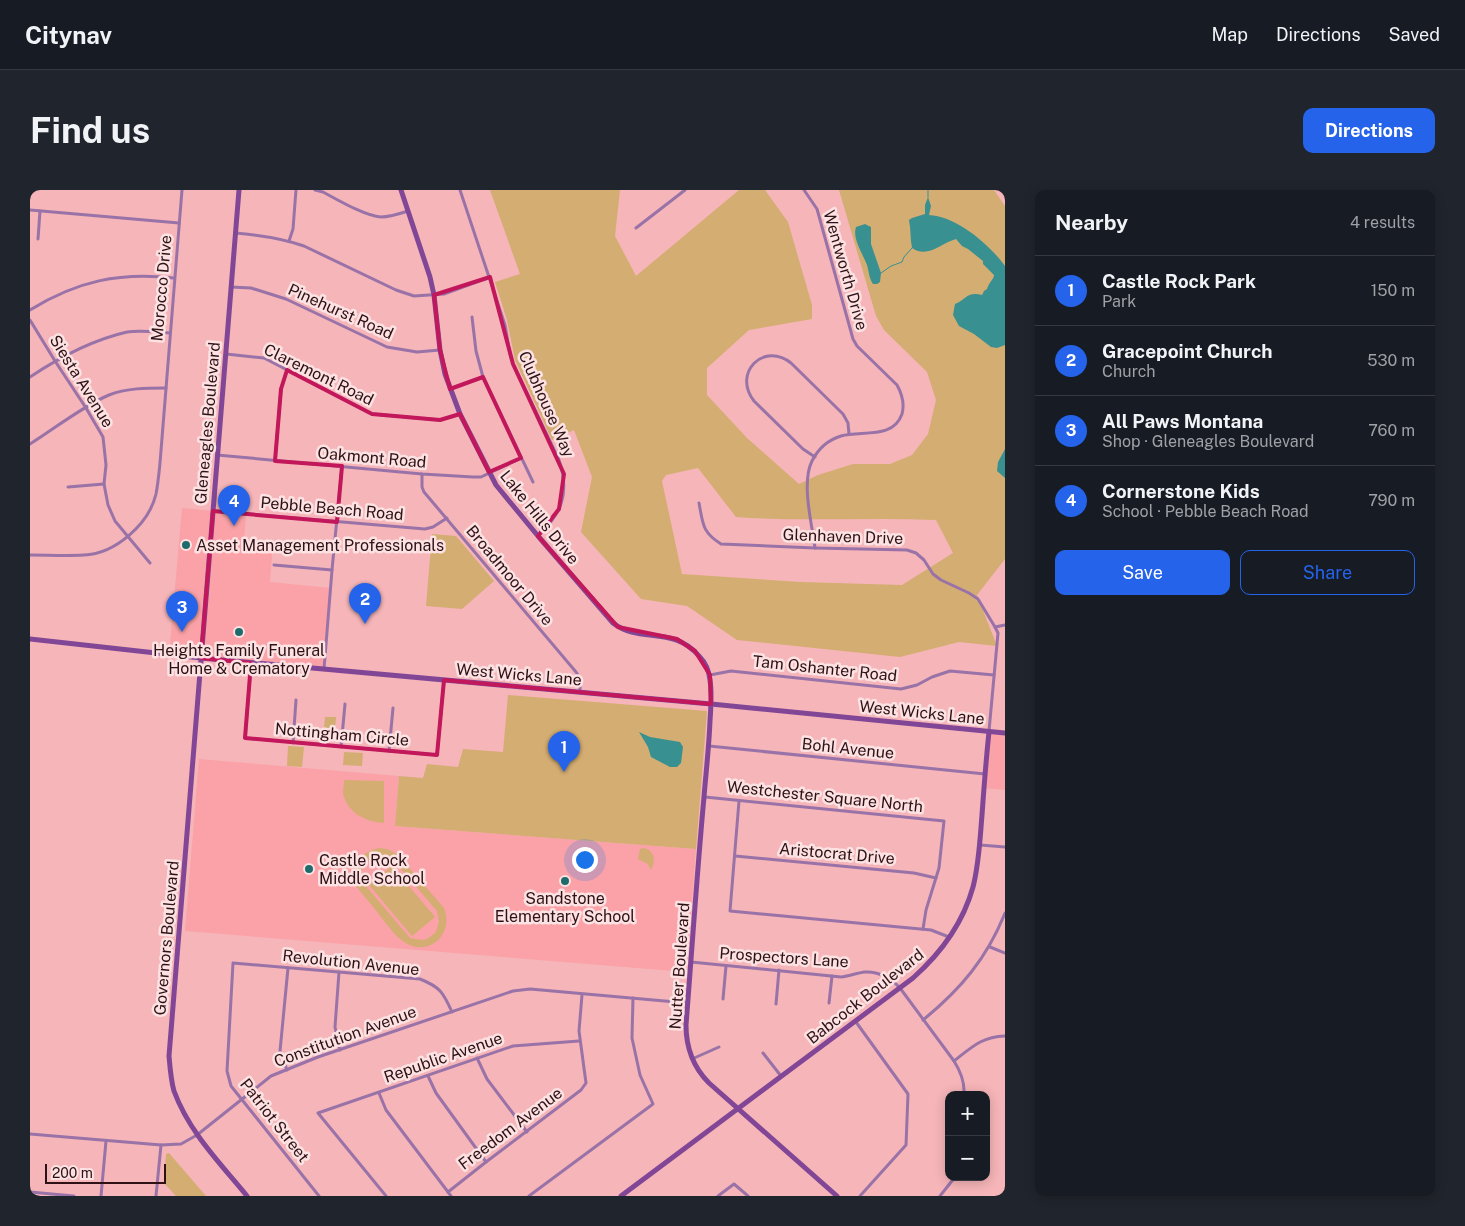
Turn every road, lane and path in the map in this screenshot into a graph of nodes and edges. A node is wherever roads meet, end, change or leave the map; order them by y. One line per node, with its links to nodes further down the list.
1 (182, 190): 13 (street, Morocco Drive)
2 (239, 190): 15 (street, Gleneagles Boulevard)
3 (296, 190): 17 (street)
4 (315, 190): 12 (street)
5 (401, 190): 12 (street, Lake Hills Drive)
6 (460, 190): 18 (street, Clubhouse Way)
7 (685, 190): 9 (street)
8 (804, 190): 36 (street, Wentworth Drive)
9 (679, 192): 14 (street)
10 (30, 210): 11 (street)
11 (40, 211): 13 (street); 16 (street)
12 (408, 211): 21 (street, Lake Hills Drive)
13 (179, 223): 19 (street, Morocco Drive)
14 (636, 228)
15 (235, 233): 17 (street); 20 (street, Gleneagles Boulevard)
16 (38, 238)
17 (289, 241): 21 (street)
18 (490, 277): 21 (street); 53 (street, Clubhouse Way)
19 (174, 278): 22 (street); 25 (street, Morocco Drive)
20 (232, 287): 26 (street, Pinehurst Road); 27 (street, Gleneagles Boulevard)
21 (434, 295): 26 (street, Lake Hills Drive)
22 (30, 310)
23 (472, 317): 31 (street)
24 (30, 320): 28 (street, Siesta Avenue)
25 (170, 333): 28 (street); 32 (street, Morocco Drive)
26 (440, 350): 33 (street, Lake Hills Drive)
27 (226, 354): 29 (street, Claremont Road); 38 (street, Gleneagles Boulevard)
28 (55, 361): 30 (street); 34 (street, Siesta Avenue)
29 (287, 370): 35 (street, Claremont Road); 41 (street)
30 (30, 377)
31 (483, 377): 33 (street); 40 (street)
32 (166, 388): 34 (street); 52 (street, Morocco Drive)
33 (450, 389): 35 (street, Lake Hills Drive)
34 (86, 408): 37 (street); 46 (street, Siesta Avenue)
35 (460, 414): 43 (street, Lake Hills Drive)
36 (850, 434): 39 (street, Wentworth Drive); 39 (street)
37 (30, 444)
38 (217, 456): 41 (street, Oakmont Road); 49 (street, Gleneagles Boulevard)
39 (815, 457): 54 (street, Wentworth Drive)
40 (521, 458): 43 (street, Oakmont Road); 45 (street)
41 (275, 460): 42 (street, Oakmont Road)
42 (342, 466): 44 (street, Oakmont Road); 51 (street)
43 (489, 472): 44 (street, Oakmont Road); 53 (street, Lake Hills Drive)
44 (422, 474): 50 (street, Broadmoor Drive)
45 (533, 482)
46 (104, 484): 47 (street); 52 (street, Siesta Avenue)
47 (68, 486)
48 (699, 503): 54 (street, Glenhaven Drive)
49 (213, 511): 51 (street, Pebble Beach Road); 62 (street, Gleneagles Boulevard)
50 (447, 518): 51 (street, Pebble Beach Road); 68 (street, Broadmoor Drive)
51 (337, 522): 58 (street)
52 (128, 536): 55 (street, Morocco Drive); 56 (street, Siesta Avenue)
53 (538, 536): 65 (street, Lake Hills Drive)
54 (815, 548): 60 (street, Glenhaven Drive)
55 (30, 555)
56 (150, 563)
57 (274, 565): 58 (street)
58 (332, 570): 64 (street)
59 (1005, 625): 60 (street)
60 (995, 627): 66 (street, Glenhaven Drive)
61 (30, 639): 62 (street, West Wicks Lane)
62 (201, 658): 63 (street, West Wicks Lane); 125 (street, Governors Boulevard)
63 (251, 663): 64 (street, West Wicks Lane); 75 (street, Nottingham Circle)
64 (324, 669): 67 (street, West Wicks Lane)
65 (710, 675): 66 (street, Tam Oshanter Road); 71 (street, Lake Hills Drive)
66 (994, 675): 73 (street, Glenhaven Drive)
67 (444, 680): 68 (street, West Wicks Lane); 78 (street, Nottingham Circle)
68 (580, 692): 71 (street, West Wicks Lane)
69 (296, 700): 75 (street)
70 (345, 704): 77 (street)
71 (711, 704): 73 (street, West Wicks Lane); 76 (street, Nutter Boulevard)
72 (392, 708): 78 (street)
73 (989, 732): 74 (street, West Wicks Lane); 79 (street, Babcock Boulevard)
74 (1005, 733)
75 (293, 743): 77 (street, Nottingham Circle)
76 (708, 746): 79 (street, Bohl Avenue); 80 (street, Nutter Boulevard)
77 (341, 747): 78 (street, Nottingham Circle)
78 (389, 751)
79 (985, 774): 82 (street, Babcock Boulevard)
80 (704, 797): 81 (street, Westchester Square North); 91 (street, Nutter Boulevard)
81 (739, 800): 84 (street); 85 (street, Westchester Square North)
82 (980, 845): 83 (street); 88 (street, Babcock Boulevard)
83 (1005, 847)
84 (735, 856): 85 (street, Aristocrat Drive); 87 (street)
85 (936, 878): 87 (street)
86 (1005, 913): 89 (street)
87 (922, 929): 88 (street)
88 (950, 937): 98 (street, Babcock Boulevard)
89 (990, 947): 90 (street); 106 (street)
90 (1005, 953)
91 (691, 962): 93 (street, Prospectors Lane); 102 (street, Nutter Boulevard)
92 (233, 963): 94 (street, Revolution Avenue); 121 (street, Patriot Street)
93 (726, 966): 95 (street, Prospectors Lane); 101 (street)
94 (288, 968): 96 (street, Revolution Avenue); 116 (street)
95 (779, 970): 97 (street, Prospectors Lane); 104 (street)
96 (339, 972): 105 (street, Revolution Avenue); 111 (street)
97 (832, 976): 98 (street, Prospectors Lane); 103 (street)
98 (900, 988): 106 (street); 107 (street, Babcock Boulevard)
99 (582, 994): 100 (street, Constitution Avenue); 105 (street, Constitution Avenue); 109 (street)
100 (633, 998): 102 (street, Constitution Avenue); 138 (street)
101 (723, 999)
102 (687, 1003): 114 (street, Nutter Boulevard)
103 (829, 1003)
104 (776, 1004)
105 (452, 1012): 111 (street, Constitution Avenue)
106 (923, 1020): 115 (street)
107 (856, 1022): 118 (street, Babcock Boulevard); 143 (street)
108 (1005, 1036): 115 (street)
109 (579, 1041): 113 (street, Republic Avenue); 123 (street, Freedom Avenue)
110 (720, 1047): 114 (street)
111 (340, 1050): 116 (street, Constitution Avenue)
112 (763, 1053): 118 (street)
113 (478, 1058): 117 (street, Republic Avenue); 123 (street)
114 (692, 1059): 122 (street, Nutter Boulevard)
115 (954, 1061): 119 (street)
116 (287, 1070): 121 (street, Constitution Avenue)
117 (428, 1076): 120 (street, Republic Avenue); 128 (street)
118 (781, 1076): 122 (street, Babcock Boulevard)
119 (964, 1091)
120 (379, 1093): 131 (street); 137 (street, Republic Avenue)
121 (241, 1099): 125 (street, Constitution Avenue); 136 (street, Patriot Street)
122 (737, 1108): 139 (street, Babcock Boulevard); 142 (street, Nutter Boulevard)
123 (527, 1132): 128 (street, Freedom Avenue)
124 (30, 1134): 126 (street, Constitution Avenue)
125 (197, 1135): 127 (street, Constitution Avenue); 135 (street, Governors Boulevard)
126 (106, 1141): 127 (street, Constitution Avenue); 133 (street)
127 (161, 1146): 134 (street)
128 (486, 1162): 131 (street, Freedom Avenue)
129 (952, 1181): 144 (street)
130 (30, 1192): 132 (street)
131 (450, 1194)
132 (74, 1196)
133 (101, 1196)
134 (156, 1196)
135 (247, 1196)
136 (319, 1196)
137 (386, 1196)
138 (529, 1196)
139 (621, 1196)
140 (718, 1196): 141 (street)
141 (748, 1196)
142 (837, 1196)
143 (860, 1196)
144 (940, 1196)

